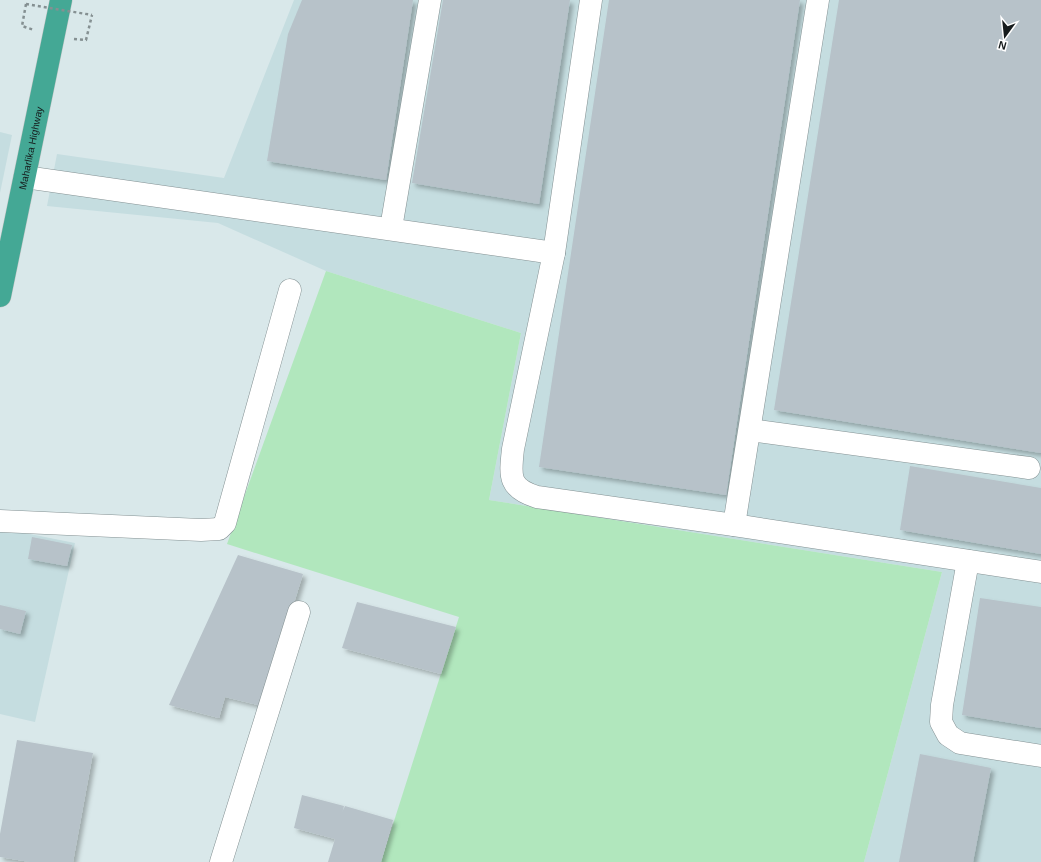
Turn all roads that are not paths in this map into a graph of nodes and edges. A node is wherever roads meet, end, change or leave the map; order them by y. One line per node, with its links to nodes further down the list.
1 (61, 0): 5 (highway, Maharlika Highway)
2 (430, 0): 6 (street)
3 (591, 0): 7 (street)
4 (818, 0): 11 (street)
5 (25, 177): 6 (street); 8 (highway, Maharlika Highway)
6 (391, 228): 7 (street)
7 (554, 253): 14 (street)
8 (3, 263): 10 (highway, Maharlika Highway)
9 (290, 290): 13 (street)
10 (0, 296)
11 (750, 430): 12 (street); 14 (street)
12 (1029, 468)
13 (0, 521)
14 (734, 525): 15 (street)
15 (968, 561): 16 (street); 18 (street)
16 (1041, 572)
17 (299, 612): 19 (street)
18 (1041, 756)
19 (221, 862)

